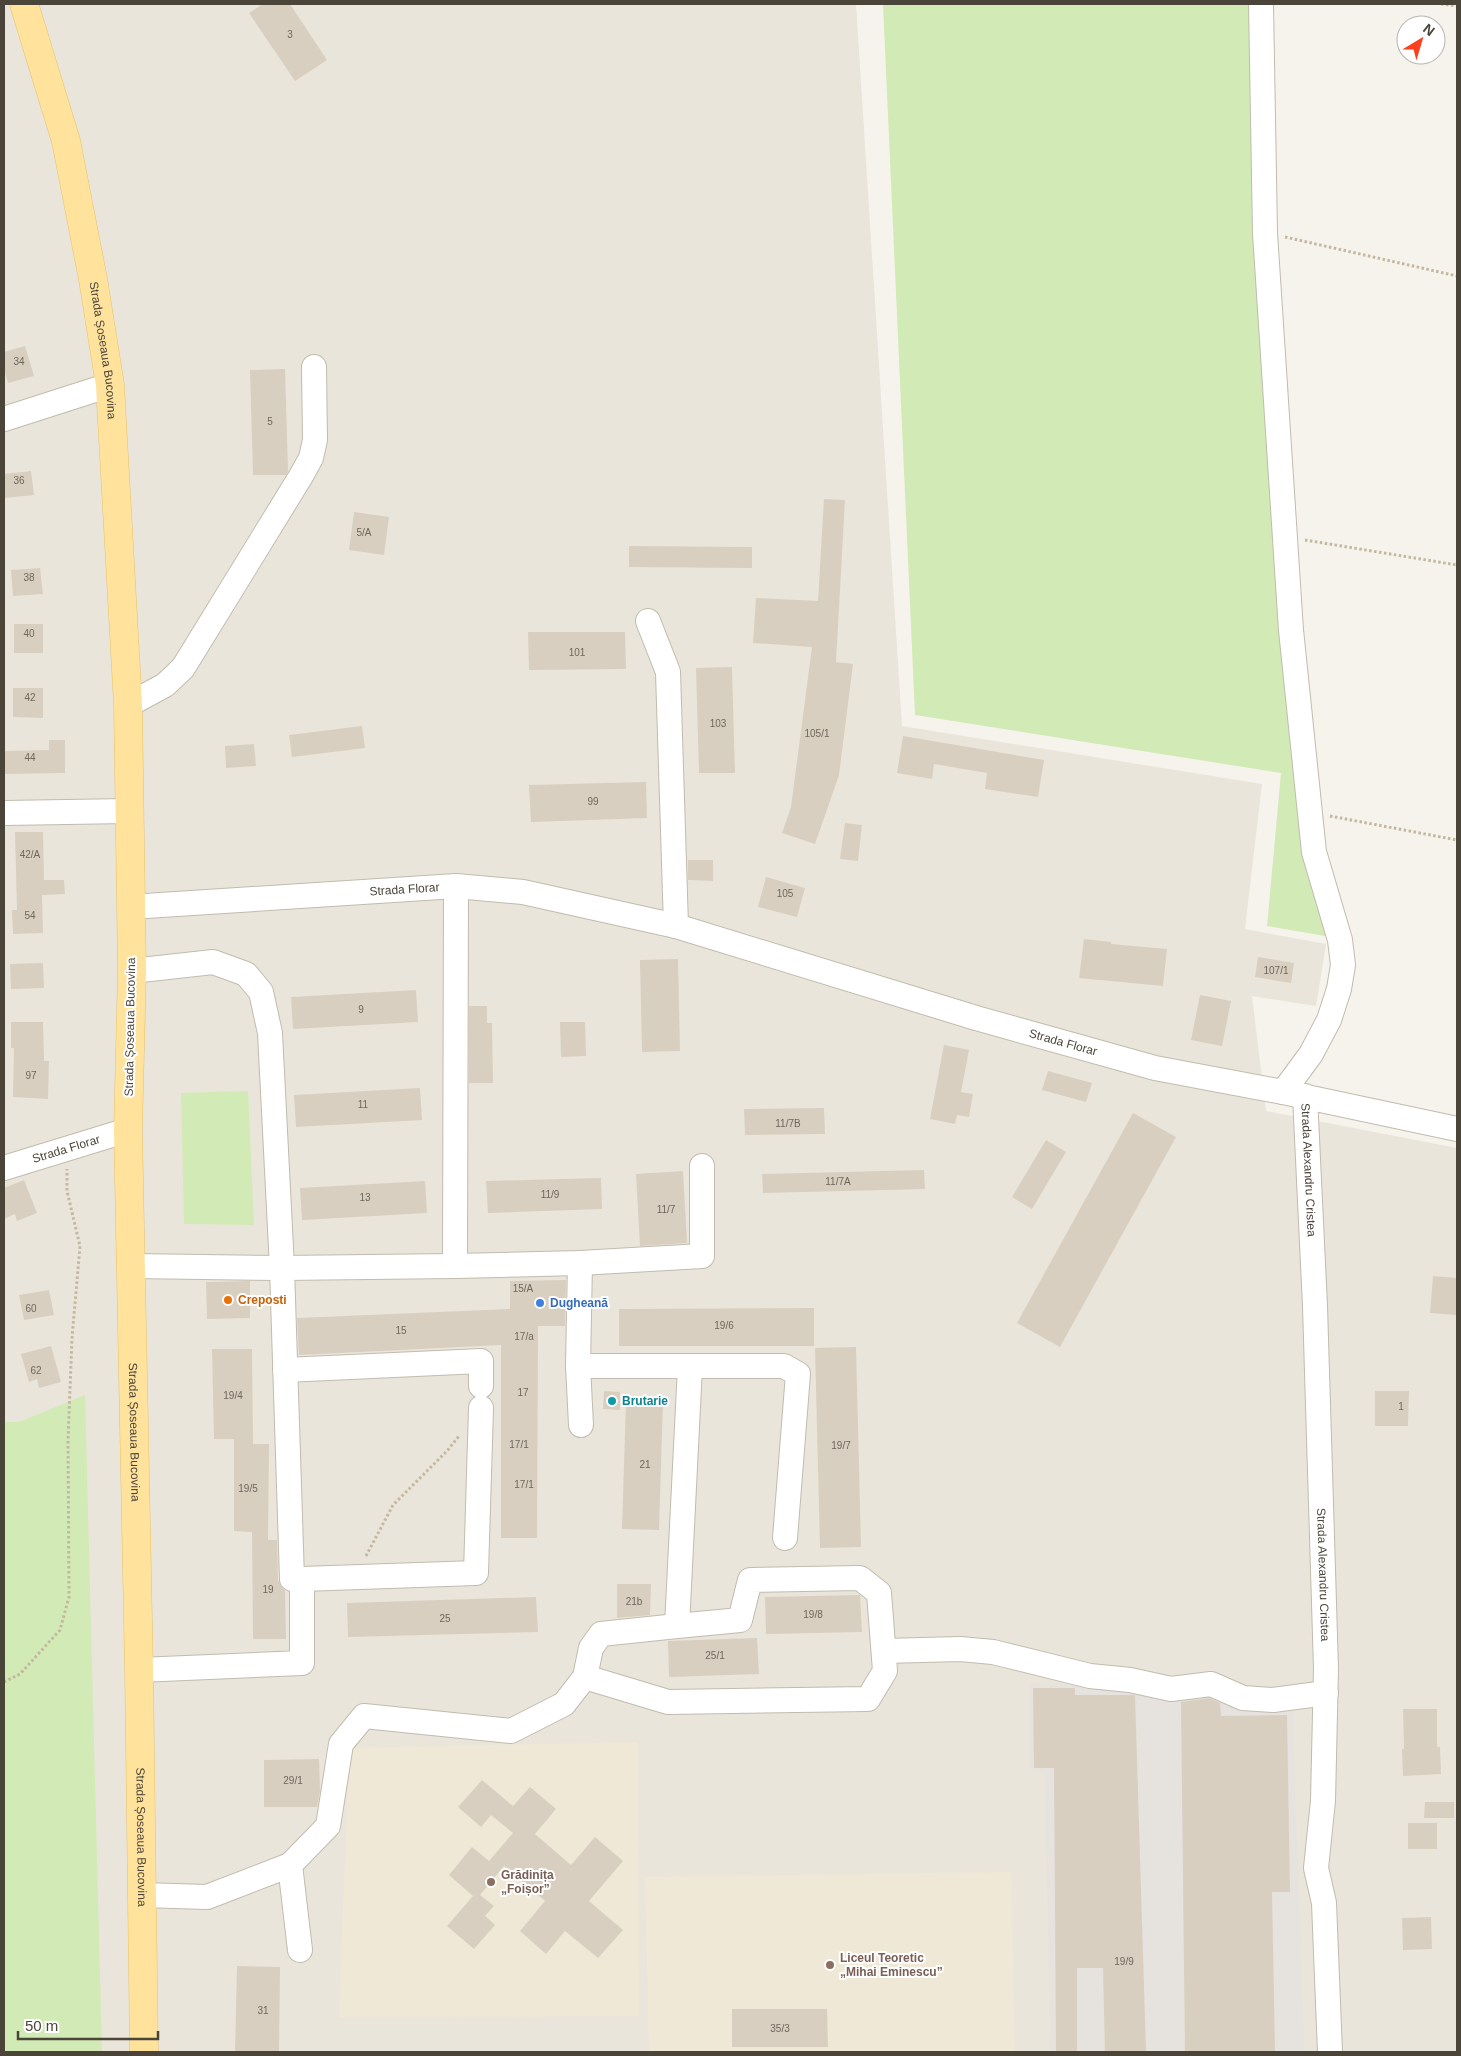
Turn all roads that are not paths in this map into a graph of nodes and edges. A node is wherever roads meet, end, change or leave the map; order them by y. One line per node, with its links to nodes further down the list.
1 (24, 4): 4 (main road, Strada Șoseaua Bucovina)
2 (1261, 4): 14 (street)
3 (314, 368): 7 (street)
4 (110, 385): 5 (street); 7 (main road, Strada Șoseaua Bucovina)
5 (4, 418)
6 (648, 621): 12 (street)
7 (128, 705): 8 (main road, Strada Șoseaua Bucovina)
8 (128, 811): 9 (street); 11 (main road, Strada Șoseaua Bucovina)
9 (4, 813)
10 (456, 886): 11 (street, Strada Florar); 12 (street, Strada Florar); 21 (street)
11 (130, 907): 13 (main road, Strada Șoseaua Bucovina)
12 (676, 926): 14 (street, Strada Florar)
13 (132, 972): 16 (main road, Strada Șoseaua Bucovina); 22 (street)
14 (1294, 1094): 15 (street, Strada Florar); 33 (street, Strada Alexandru Cristea)
15 (1457, 1129)
16 (128, 1130): 18 (street, Strada Florar); 20 (main road, Strada Șoseaua Bucovina)
17 (702, 1166): 19 (street)
18 (4, 1168)
19 (580, 1263): 21 (street); 23 (street)
20 (131, 1266): 22 (street); 31 (main road, Strada Șoseaua Bucovina)
21 (455, 1266): 22 (street)
22 (282, 1268): 25 (street)
23 (578, 1366): 24 (street); 26 (street)
24 (690, 1367): 27 (street); 29 (street)
25 (285, 1370): 28 (street); 28 (street)
26 (582, 1425)
27 (786, 1538)
28 (302, 1579): 31 (street)
29 (677, 1626): 30 (street); 32 (street)
30 (884, 1651): 32 (street); 33 (street)
31 (140, 1670): 35 (main road, Strada Șoseaua Bucovina)
32 (585, 1677): 34 (street)
33 (1326, 1694): 38 (street, Strada Alexandru Cristea)
34 (290, 1865): 35 (street); 36 (street)
35 (142, 1895): 37 (main road, Strada Șoseaua Bucovina)
36 (300, 1950)
37 (144, 2052)
38 (1330, 2052)

